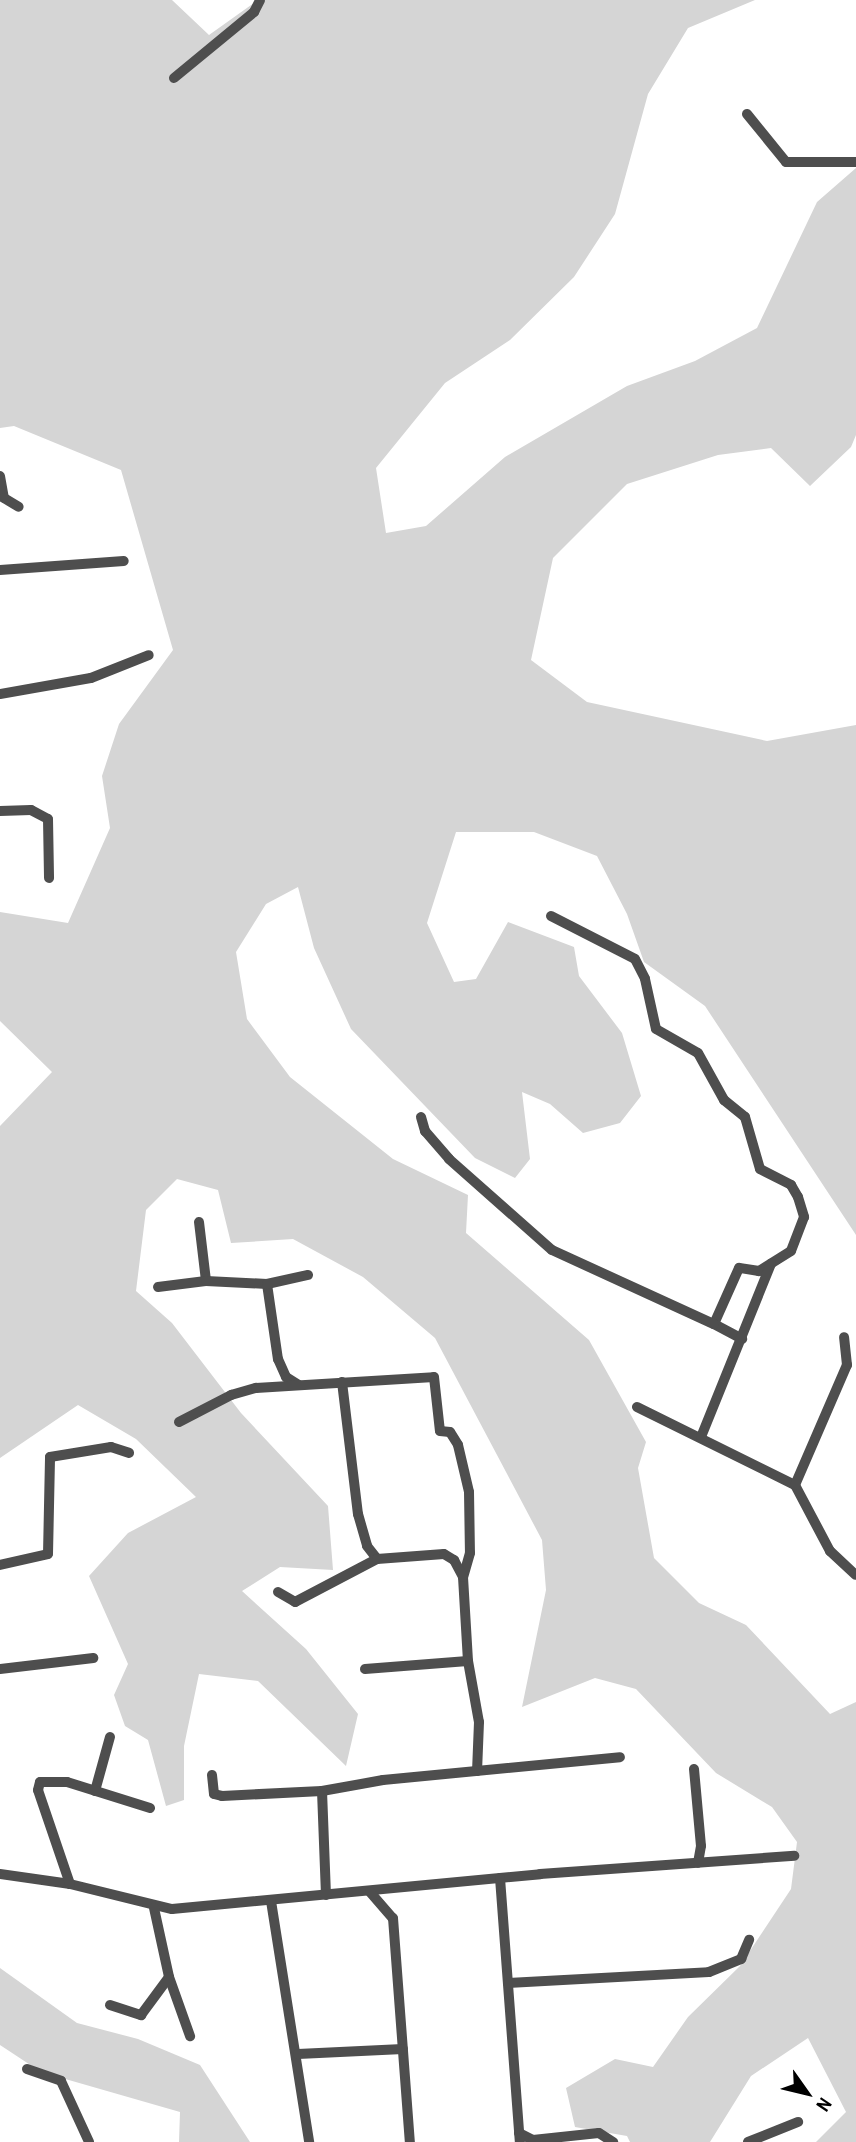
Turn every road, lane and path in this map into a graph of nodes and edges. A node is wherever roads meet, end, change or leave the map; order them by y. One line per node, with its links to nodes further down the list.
1 (260, 0): 2 (street)
2 (174, 78)
3 (747, 114): 4 (street)
4 (856, 162)
5 (0, 476): 6 (street)
6 (19, 507)
7 (124, 561): 8 (street)
8 (0, 569)
9 (149, 655): 10 (street)
10 (0, 694)
11 (0, 811): 12 (street)
12 (50, 878)
13 (551, 916): 16 (street)
14 (421, 1117): 21 (street)
15 (199, 1222): 18 (street)
16 (771, 1264): 21 (street); 23 (street)
17 (308, 1275): 19 (street)
18 (206, 1281): 19 (street); 20 (street)
19 (267, 1284): 25 (street)
20 (158, 1287)
21 (714, 1324): 23 (street)
22 (844, 1337): 30 (street)
23 (742, 1339): 28 (street)
24 (342, 1382): 25 (street); 31 (street); 34 (street)
25 (299, 1385): 27 (street)
26 (637, 1408): 28 (street)
27 (179, 1422)
28 (701, 1437): 30 (street)
29 (129, 1453): 32 (street)
30 (795, 1485): 33 (street)
31 (377, 1559): 34 (street); 35 (street)
32 (0, 1565)
33 (856, 1575)
34 (463, 1577): 37 (street)
35 (278, 1592)
36 (93, 1658): 39 (street)
37 (468, 1661): 38 (street); 43 (street)
38 (365, 1669)
39 (0, 1670)
40 (110, 1737): 45 (street)
41 (620, 1757): 43 (street)
42 (694, 1769): 49 (street)
43 (477, 1771): 46 (street)
44 (212, 1775): 46 (street)
45 (95, 1791): 47 (street); 52 (street)
46 (323, 1791): 54 (street)
47 (150, 1808)
48 (794, 1856): 49 (street)
49 (698, 1863): 51 (street)
50 (0, 1874): 52 (street)
51 (500, 1878): 53 (street); 59 (street)
52 (71, 1884): 56 (street)
53 (370, 1892): 54 (street); 62 (street)
54 (326, 1895): 55 (street)
55 (271, 1901): 56 (street); 63 (street)
56 (154, 1908): 58 (street)
57 (749, 1940): 59 (street)
58 (169, 1977): 60 (street); 61 (street)
59 (508, 1983): 66 (street)
60 (110, 2005)
61 (190, 2036)
62 (403, 2049): 63 (street); 69 (street)
63 (298, 2054): 68 (street)
64 (27, 2069): 67 (street)
65 (798, 2122): 71 (street)
66 (519, 2138): 70 (street)
67 (89, 2142)
68 (309, 2142)
69 (410, 2142)
70 (612, 2142)
71 (748, 2142)

